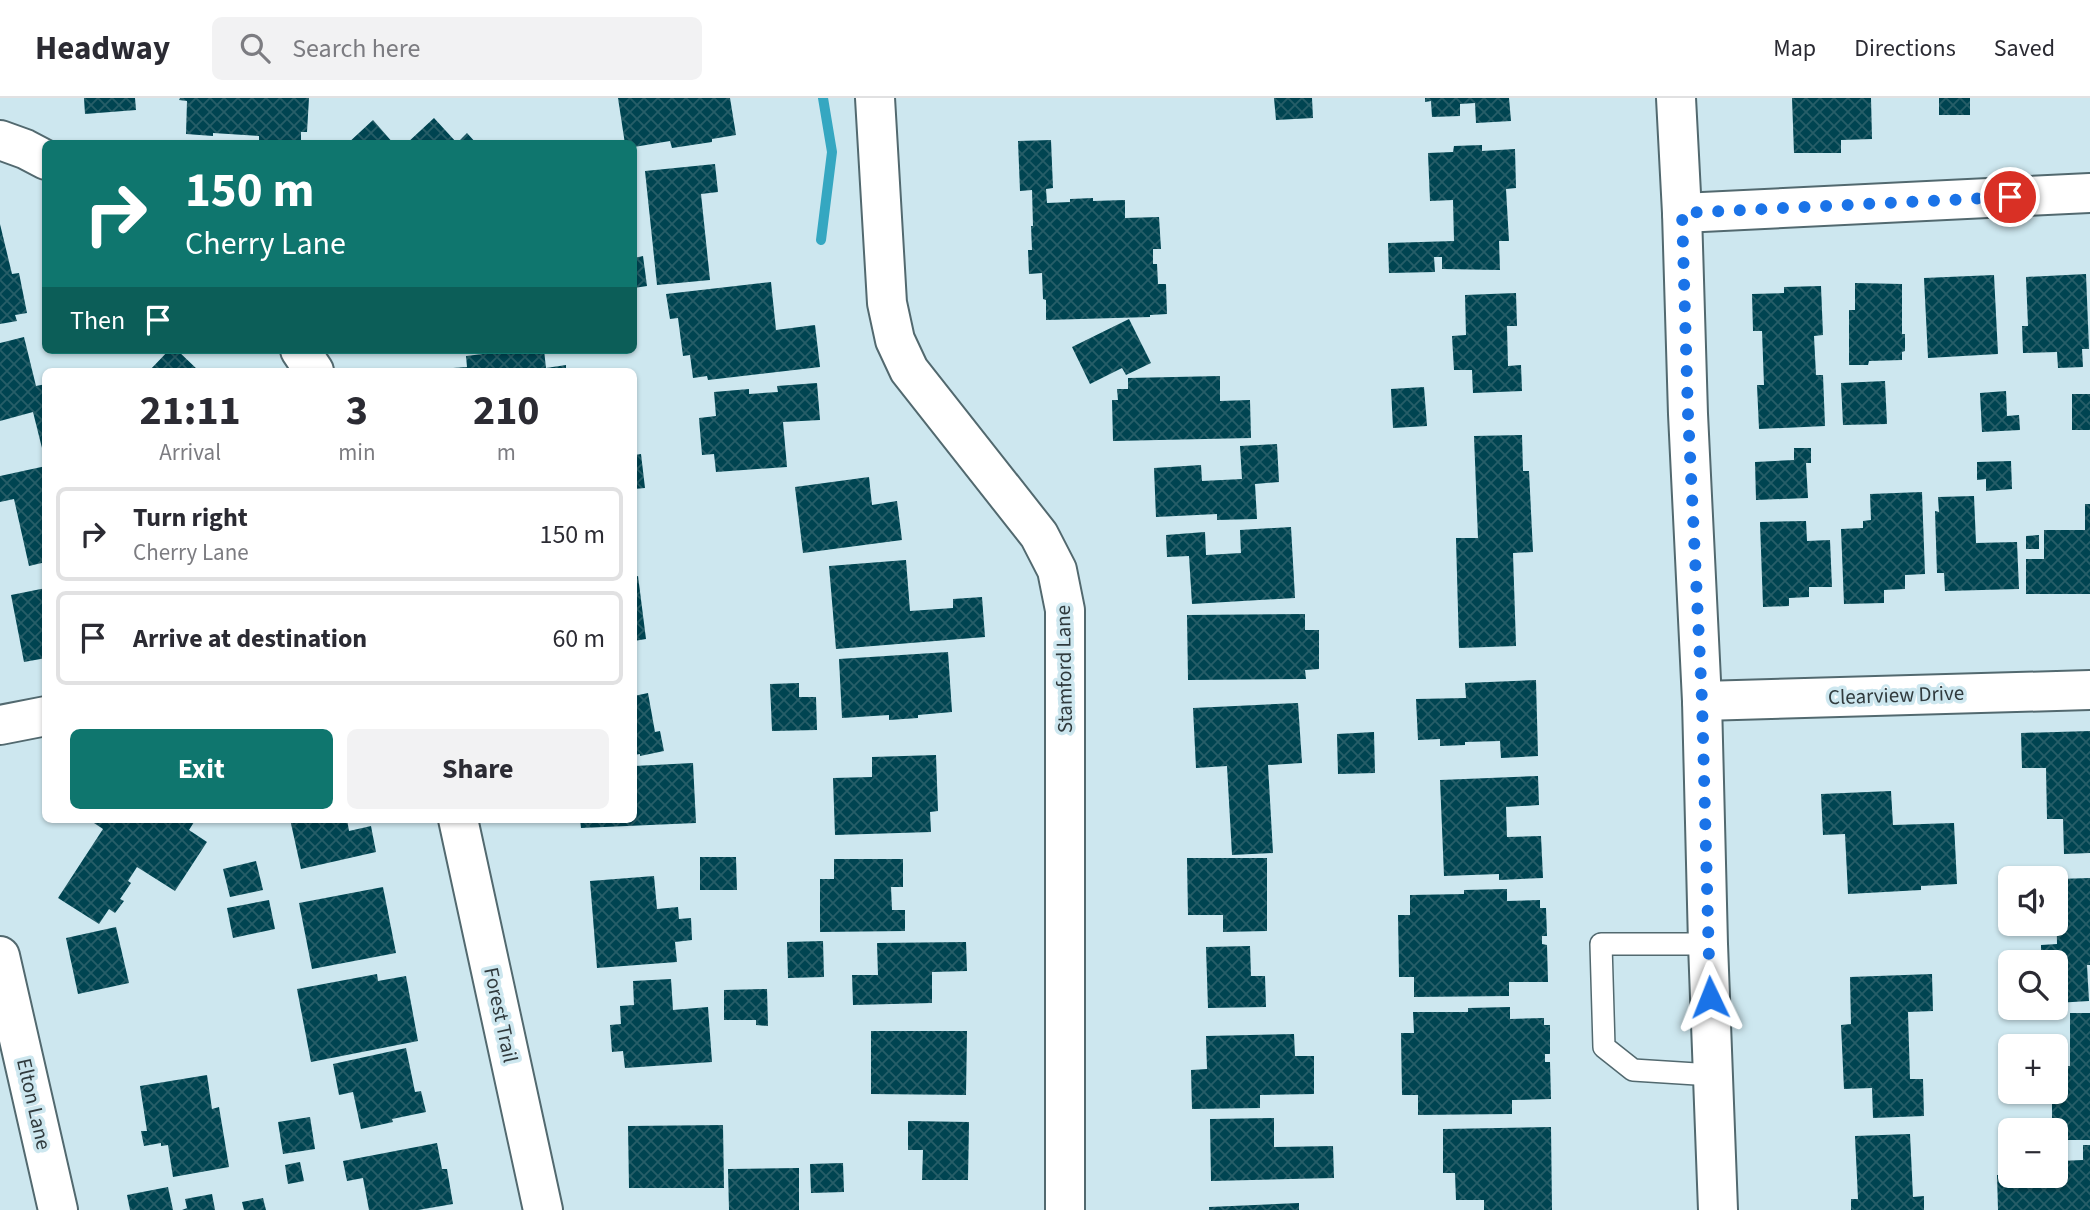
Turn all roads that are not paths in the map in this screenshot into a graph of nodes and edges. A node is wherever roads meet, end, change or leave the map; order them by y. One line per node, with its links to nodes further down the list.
1 (875, 98): 17 (street, Stamford Lane)
2 (1676, 98): 6 (street)
3 (0, 140): 4 (street)
4 (42, 158)
5 (2090, 193): 6 (street)
6 (1682, 213): 8 (street)
7 (2090, 690): 8 (street, Clearview Drive)
8 (1702, 701): 12 (street)
9 (42, 717): 10 (street)
10 (0, 725)
11 (459, 823): 16 (street, Forest Trail)
12 (1708, 944): 14 (street); 14 (lane)
13 (0, 956): 15 (street, Elton Lane)
14 (1712, 1075): 18 (street)
15 (58, 1210)
16 (543, 1210)
17 (1065, 1210)
18 (1718, 1210)

